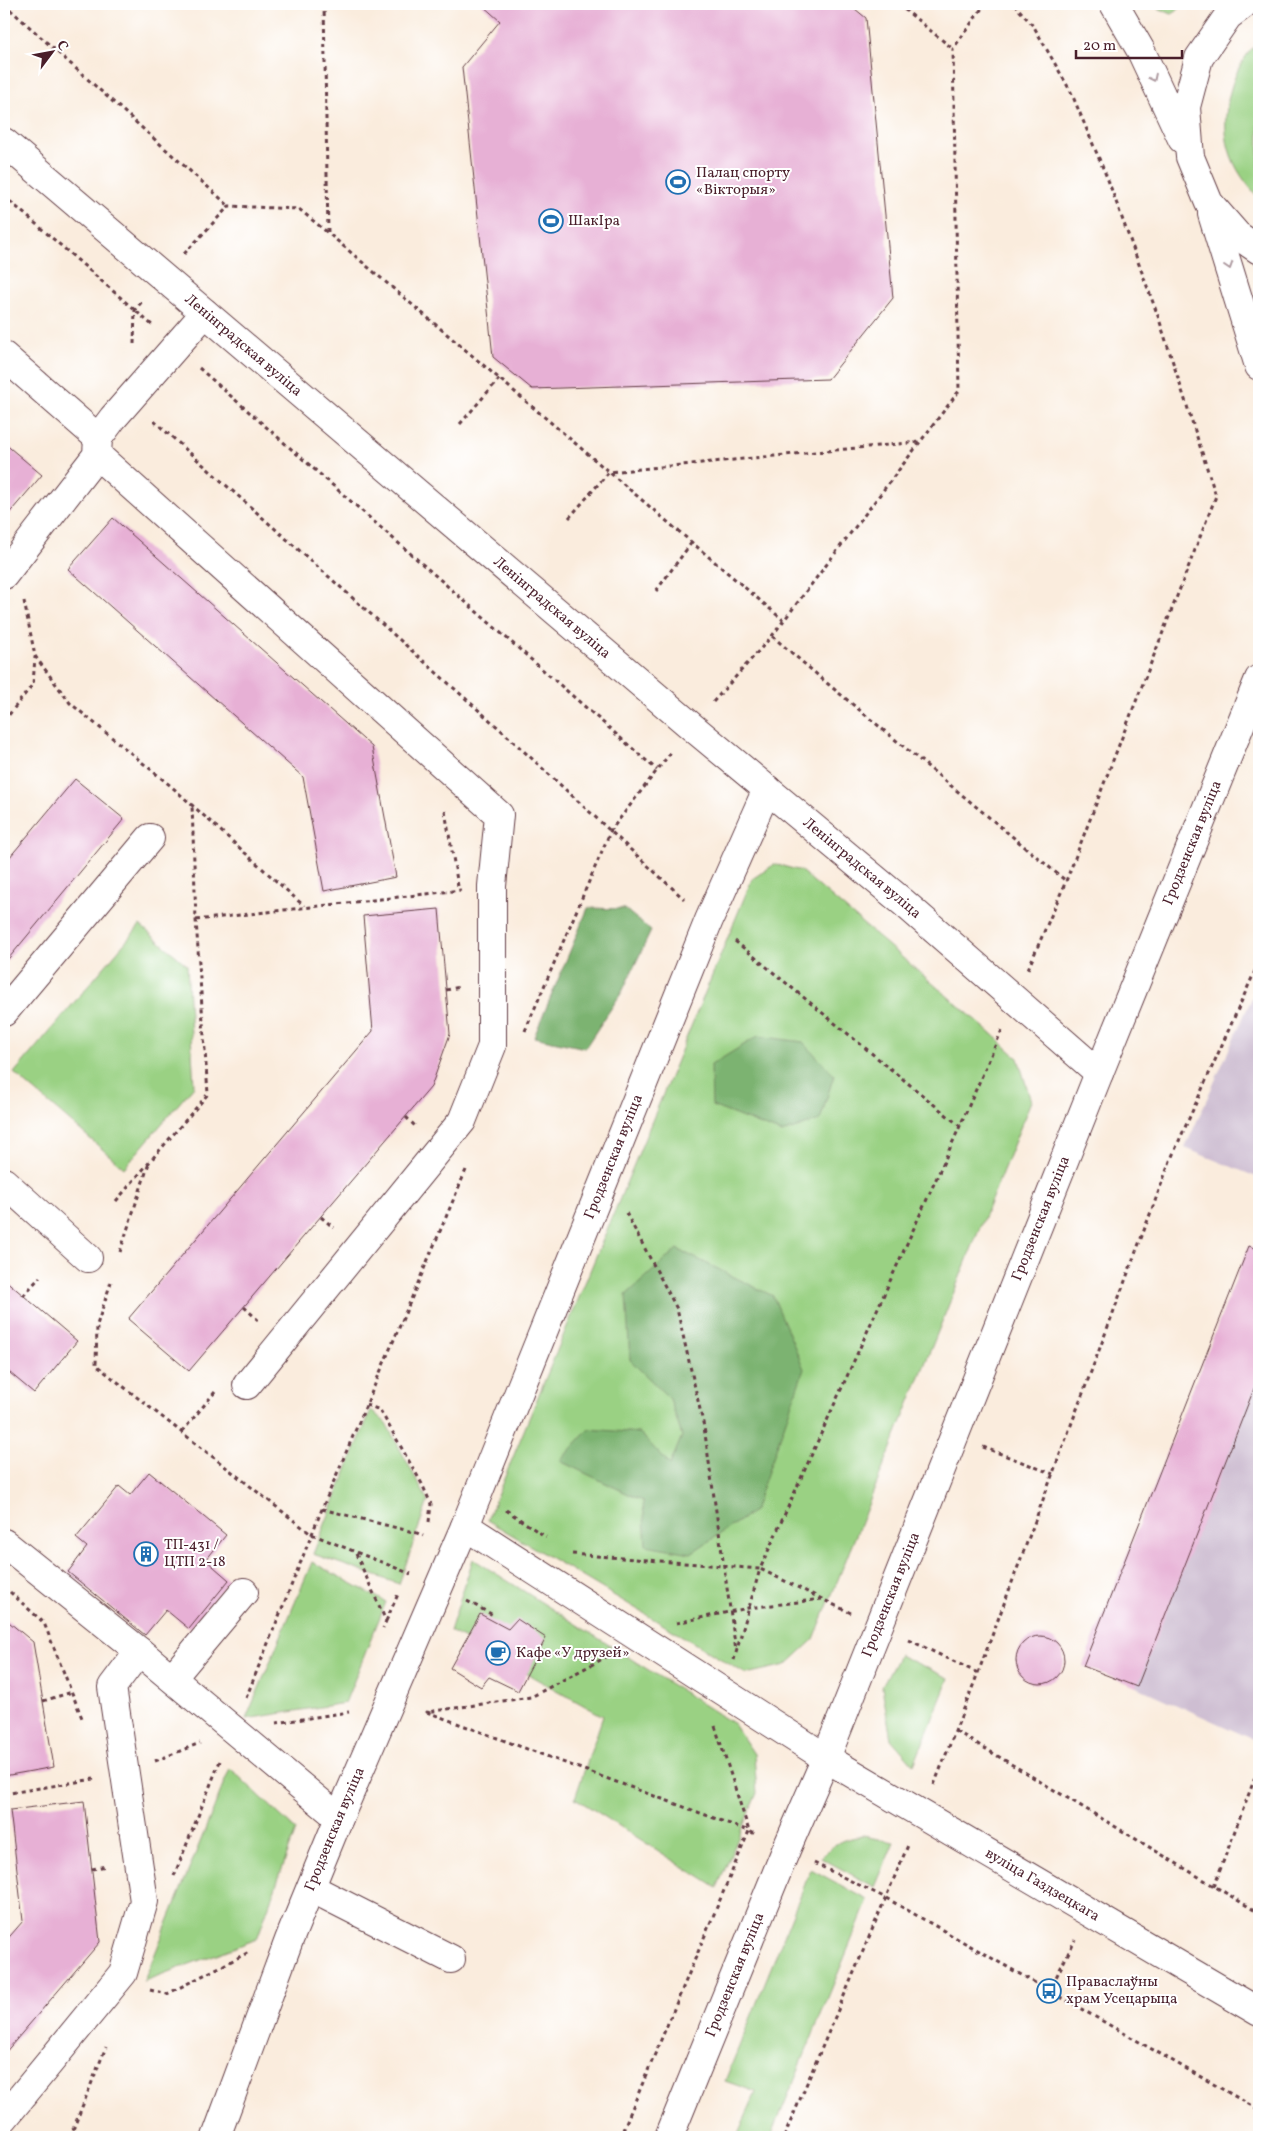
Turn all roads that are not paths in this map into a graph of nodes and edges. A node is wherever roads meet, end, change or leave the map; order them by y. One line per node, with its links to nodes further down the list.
1 (1114, 4): 4 (main road, one-way to 4)
2 (1244, 4): 4 (main road)
3 (4, 142): 7 (main road, Ленінградская вуліца)
4 (1190, 157): 5 (main road)
5 (1209, 203): 6 (main road); 9 (main road, one-way to 9)
6 (1259, 250)
7 (205, 313): 10 (main road); 13 (main road, Ленінградская вуліца)
8 (4, 356): 10 (main road)
9 (1259, 366)
10 (98, 447): 11 (main road); 19 (main road)
11 (4, 575)
12 (1259, 679): 16 (main road, Гродзенская вуліца)
13 (767, 789): 16 (main road, Ленінградская вуліца); 20 (main road, Гродзенская вуліца)
14 (150, 838): 15 (main road)
15 (4, 1012)
16 (1098, 1073): 25 (main road, Гродзенская вуліца)
17 (4, 1182): 18 (main road)
18 (88, 1258)
19 (247, 1385)
20 (465, 1526): 25 (main road); 26 (main road, Гродзенская вуліца)
21 (4, 1543): 23 (main road)
22 (244, 1592): 24 (main road)
23 (139, 1651): 24 (main road); 30 (main road)
24 (172, 1678): 26 (main road)
25 (826, 1758): 29 (main road, вуліца Газдзецкага); 32 (main road, Гродзенская вуліца)
26 (339, 1818): 27 (main road, Гродзенская вуліца)
27 (311, 1888): 28 (main road); 31 (main road, Гродзенская вуліца)
28 (451, 1959)
29 (1259, 2012)
30 (4, 2118)
31 (216, 2137)
32 (669, 2137)

